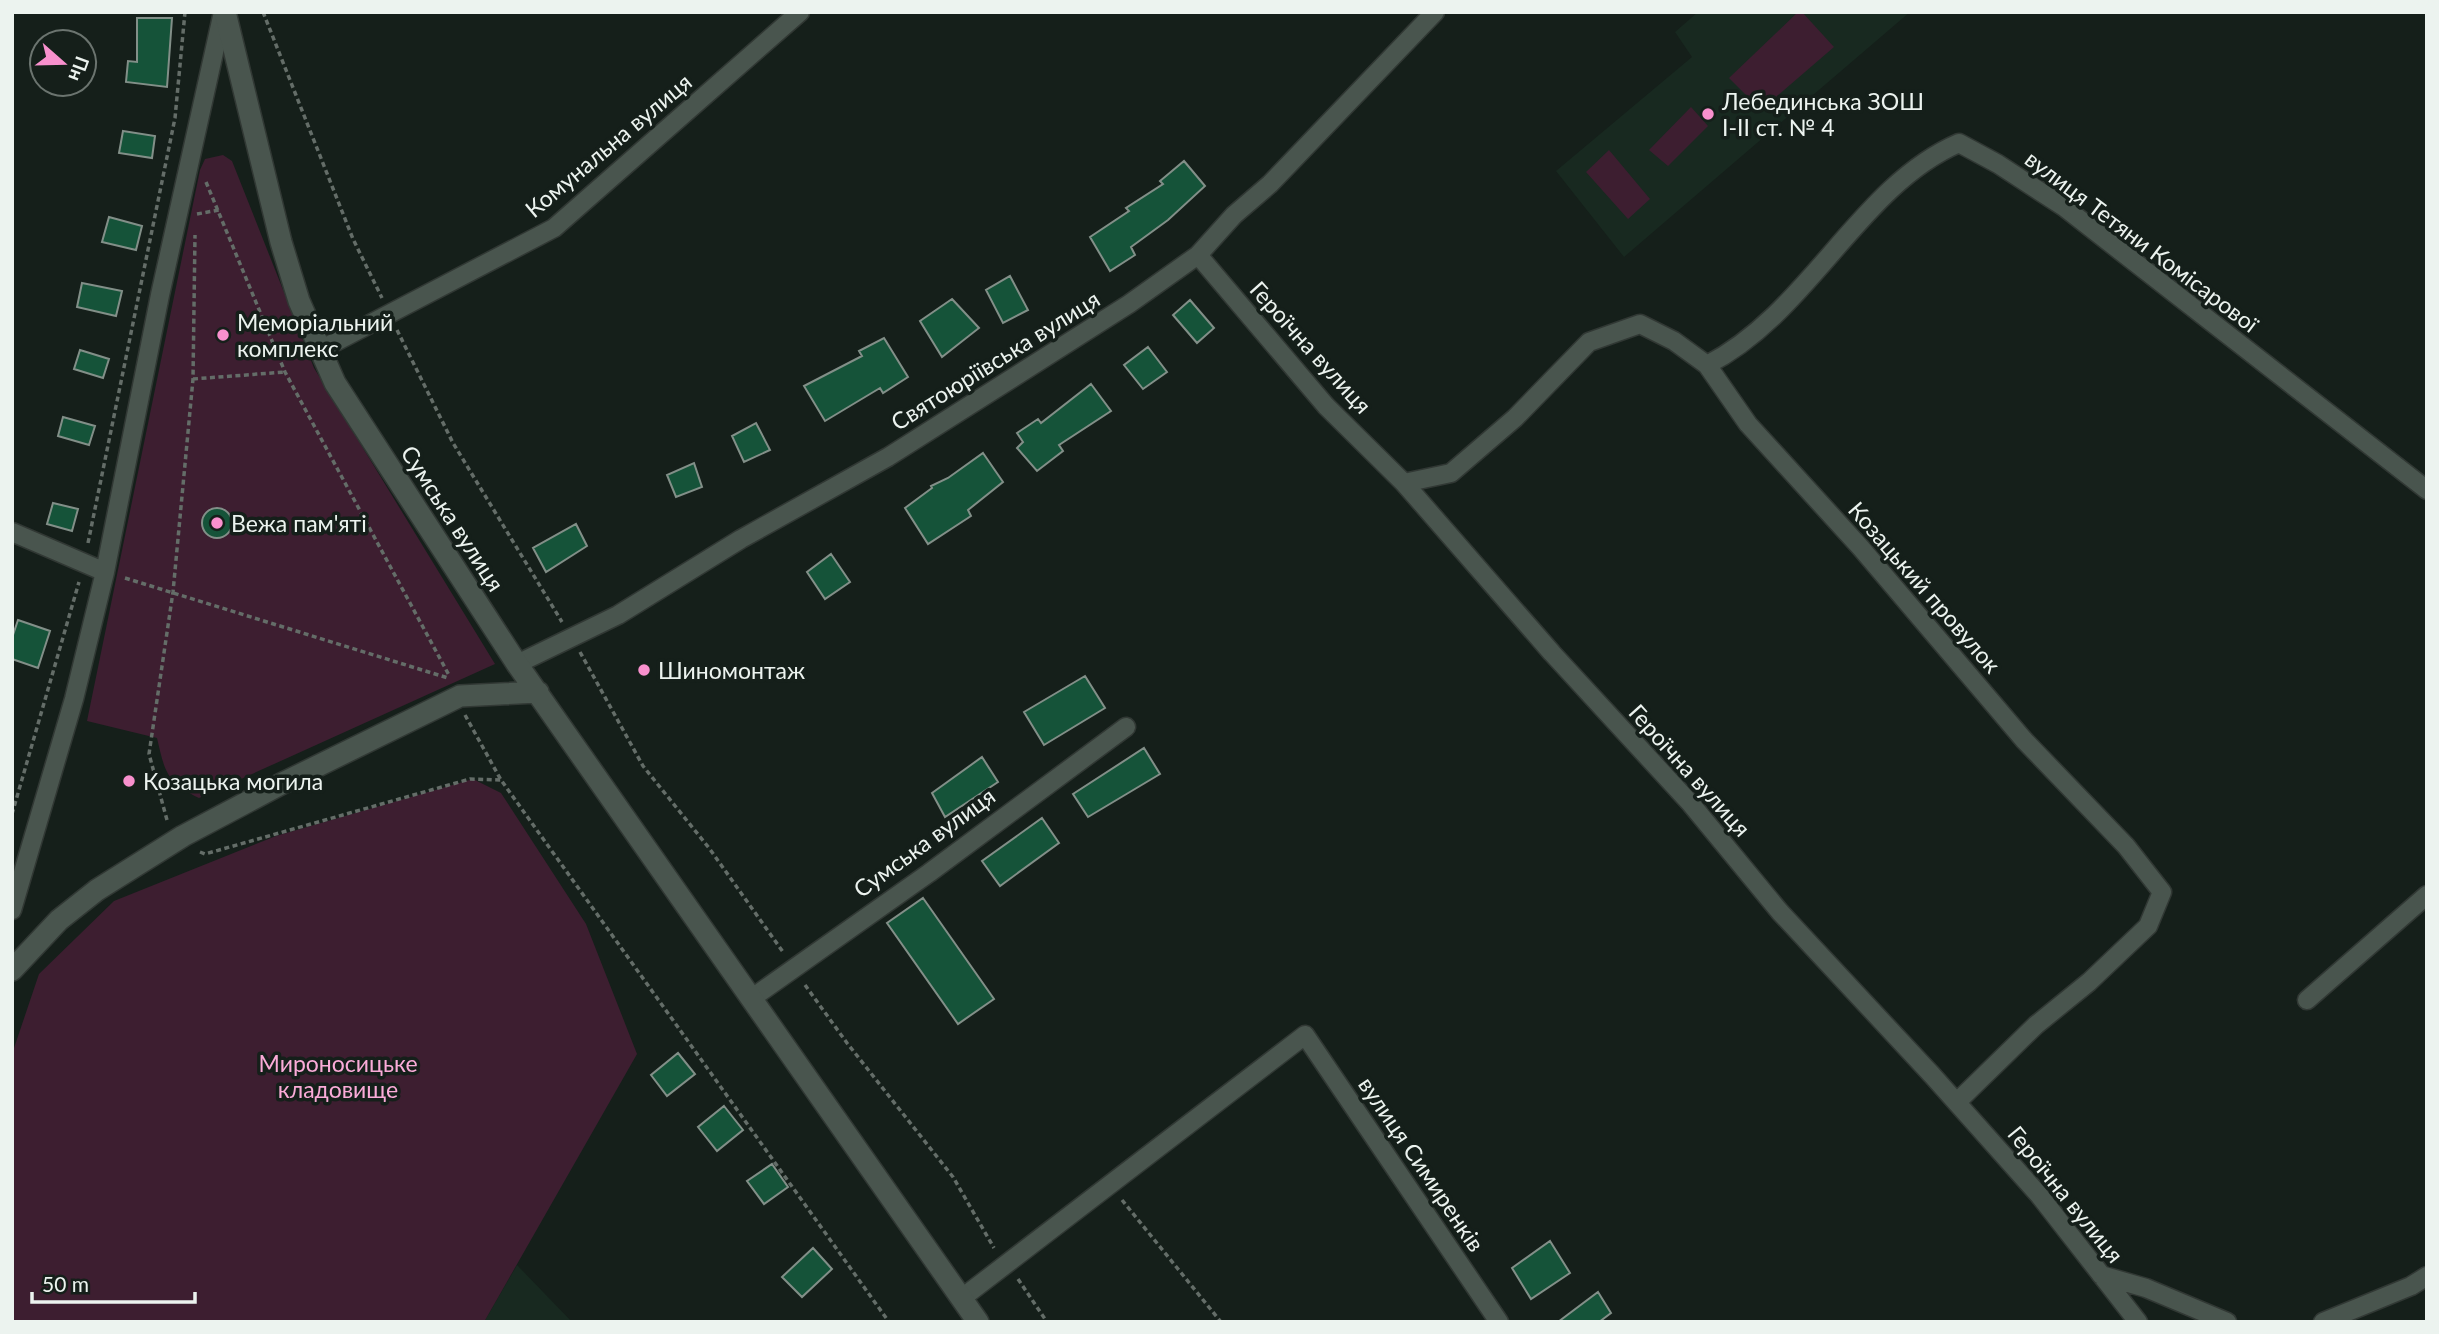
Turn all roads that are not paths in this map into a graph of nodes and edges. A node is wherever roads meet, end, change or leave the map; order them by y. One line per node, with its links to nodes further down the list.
1 (224, 12): 5 (main road, Сумська вулиця); 10 (street, Сумська вулиця)
2 (800, 12): 5 (street, Комунальна вулиця)
3 (1435, 12): 4 (street, Святоюріївська вулиця)
4 (1198, 256): 7 (street, Героїчна вулиця); 11 (street, Святоюріївська вулиця)
5 (320, 350): 11 (main road, Сумська вулиця)
6 (1707, 365): 7 (street, Козацький провулок); 8 (street, вулиця Тетяни Комісарової); 19 (street, Козацький провулок)
7 (1404, 483): 19 (street, Героїчна вулиця)
8 (2427, 490)
9 (12, 532): 10 (street)
10 (106, 572): 15 (street, Сумська вулиця)
11 (517, 664): 12 (main road, Сумська вулиця)
12 (538, 692): 16 (main road); 17 (main road, Сумська вулиця)
13 (1126, 727): 17 (street, Сумська вулиця)
14 (2427, 895): 18 (street)
15 (12, 911)
16 (12, 970)
17 (752, 998): 22 (main road, Сумська вулиця)
18 (2307, 1000)
19 (1957, 1102): 20 (street, Героїчна вулиця)
20 (2101, 1275): 25 (street, Героїчна вулиця); 26 (street)
21 (2427, 1276): 27 (street)
22 (961, 1298): 23 (main road, Сумська вулиця); 24 (street, вулиця Симиренків)
23 (978, 1322)
24 (1499, 1322)
25 (2137, 1322)
26 (2227, 1322)
27 (2323, 1322)

